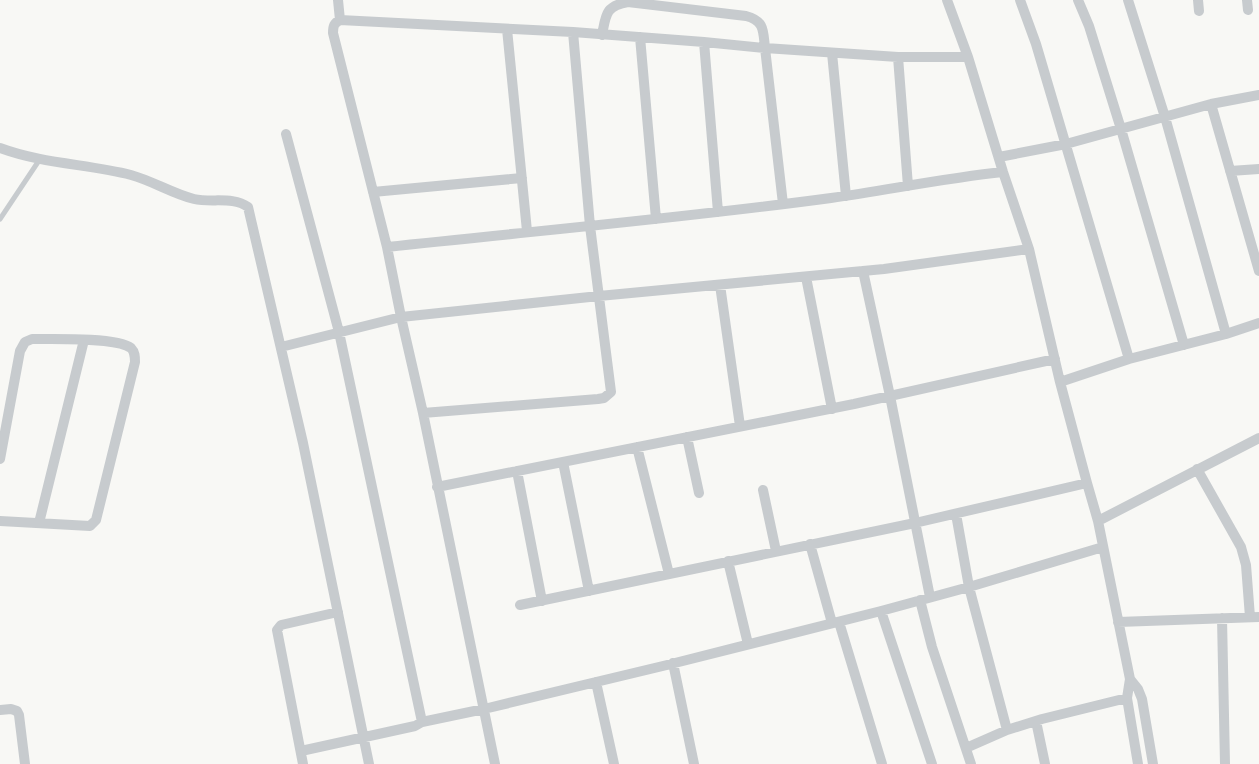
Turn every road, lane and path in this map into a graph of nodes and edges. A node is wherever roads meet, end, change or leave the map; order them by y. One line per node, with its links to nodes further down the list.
1 (338, 0): 8 (street)
2 (947, 0): 17 (street)
3 (1020, 0): 23 (street)
4 (1078, 0): 21 (street)
5 (1128, 0): 20 (street)
6 (1198, 0): 7 (street)
7 (1199, 11)
8 (340, 20): 9 (street); 32 (street)
9 (508, 29): 10 (street); 30 (street)
10 (573, 32): 11 (street); 38 (street)
11 (602, 35): 12 (street); 14 (street)
12 (640, 37): 13 (street); 37 (street)
13 (704, 42): 14 (street); 35 (street)
14 (765, 48): 15 (street); 34 (street)
15 (832, 53): 16 (street); 33 (street)
16 (898, 57): 17 (street); 31 (street)
17 (968, 57): 25 (street)
18 (1259, 95): 19 (street)
19 (1211, 104): 20 (street); 28 (street)
20 (1165, 117): 21 (street); 50 (street)
21 (1121, 130): 23 (street); 52 (street)
22 (286, 134): 49 (street)
23 (1066, 144): 25 (street); 55 (street)
24 (0, 148): 26 (street)
25 (999, 157): 29 (street)
26 (40, 159): 36 (lane); 53 (street)
27 (1259, 169): 28 (street)
28 (1230, 171): 43 (street)
29 (1003, 172): 31 (street); 41 (street)
30 (522, 178): 32 (street); 39 (street)
31 (908, 186): 33 (street)
32 (373, 192): 40 (street)
33 (846, 196): 34 (street)
34 (783, 204): 35 (street)
35 (718, 212): 37 (street)
36 (0, 219)
37 (656, 219): 38 (street)
38 (590, 226): 39 (street); 46 (street)
39 (527, 231): 40 (street)
40 (388, 247): 47 (street)
41 (1029, 249): 42 (street); 54 (street)
42 (863, 271): 44 (street); 57 (street)
43 (1259, 271)
44 (806, 277): 45 (street); 58 (street)
45 (720, 285): 46 (street); 60 (street)
46 (599, 296): 47 (street); 59 (street)
47 (401, 317): 49 (street); 59 (street)
48 (1259, 323): 50 (street)
49 (339, 332): 53 (street); 101 (street)
50 (1226, 334): 52 (street)
51 (84, 340): 64 (street); 75 (street); 75 (street)
52 (1184, 345): 55 (street)
53 (281, 347): 88 (street)
54 (1055, 359): 56 (street); 57 (street)
55 (1129, 359): 56 (street)
56 (1060, 382): 68 (street)
57 (890, 396): 58 (street); 76 (street)
58 (832, 408): 60 (street)
59 (423, 413): 69 (street)
60 (740, 426): 61 (street)
61 (687, 437): 63 (street); 71 (street)
62 (1259, 438): 66 (street)
63 (637, 447): 65 (street); 81 (street)
64 (0, 459)
65 (563, 462): 67 (street); 83 (street)
66 (1197, 469): 73 (street); 89 (street)
67 (517, 471): 69 (street); 85 (street)
68 (1087, 483): 72 (street); 73 (street)
69 (437, 487): 98 (street)
70 (763, 490): 79 (street)
71 (698, 493)
72 (956, 514): 76 (street); 82 (street)
73 (1098, 520): 78 (street)
74 (0, 521): 75 (street)
75 (39, 522)
76 (915, 523): 77 (street); 84 (street)
77 (810, 544): 79 (street); 91 (street)
78 (1103, 547): 82 (street); 92 (street)
79 (776, 551): 80 (street)
80 (728, 561): 81 (street); 93 (street)
81 (669, 574): 83 (street)
82 (969, 587): 84 (street); 102 (street)
83 (589, 590): 85 (street)
84 (925, 599): 87 (street); 104 (street)
85 (542, 601): 86 (street)
86 (520, 605)
87 (881, 611): 91 (street); 113 (street)
88 (338, 612): 103 (street); 105 (street)
89 (1255, 617): 90 (street)
90 (1222, 618): 92 (street); 118 (street)
91 (836, 622): 93 (street); 112 (street)
92 (1118, 622): 95 (street)
93 (748, 644): 94 (street)
94 (673, 663): 96 (street); 111 (street)
95 (1130, 679): 97 (street); 117 (street)
96 (596, 682): 98 (street); 110 (street)
97 (1127, 698): 100 (street); 116 (street)
98 (484, 709): 101 (street); 109 (street)
99 (0, 710): 106 (street)
100 (1036, 721): 102 (street); 115 (street)
101 (422, 722): 103 (street)
102 (1007, 730): 104 (street)
103 (364, 737): 105 (street); 108 (street)
104 (966, 748): 114 (street)
105 (301, 751): 107 (street)
106 (25, 764)
107 (303, 764)
108 (369, 764)
109 (495, 764)
110 (614, 764)
111 (694, 764)
112 (882, 764)
113 (932, 764)
114 (971, 764)
115 (1045, 764)
116 (1138, 764)
117 (1153, 764)
118 (1225, 764)

